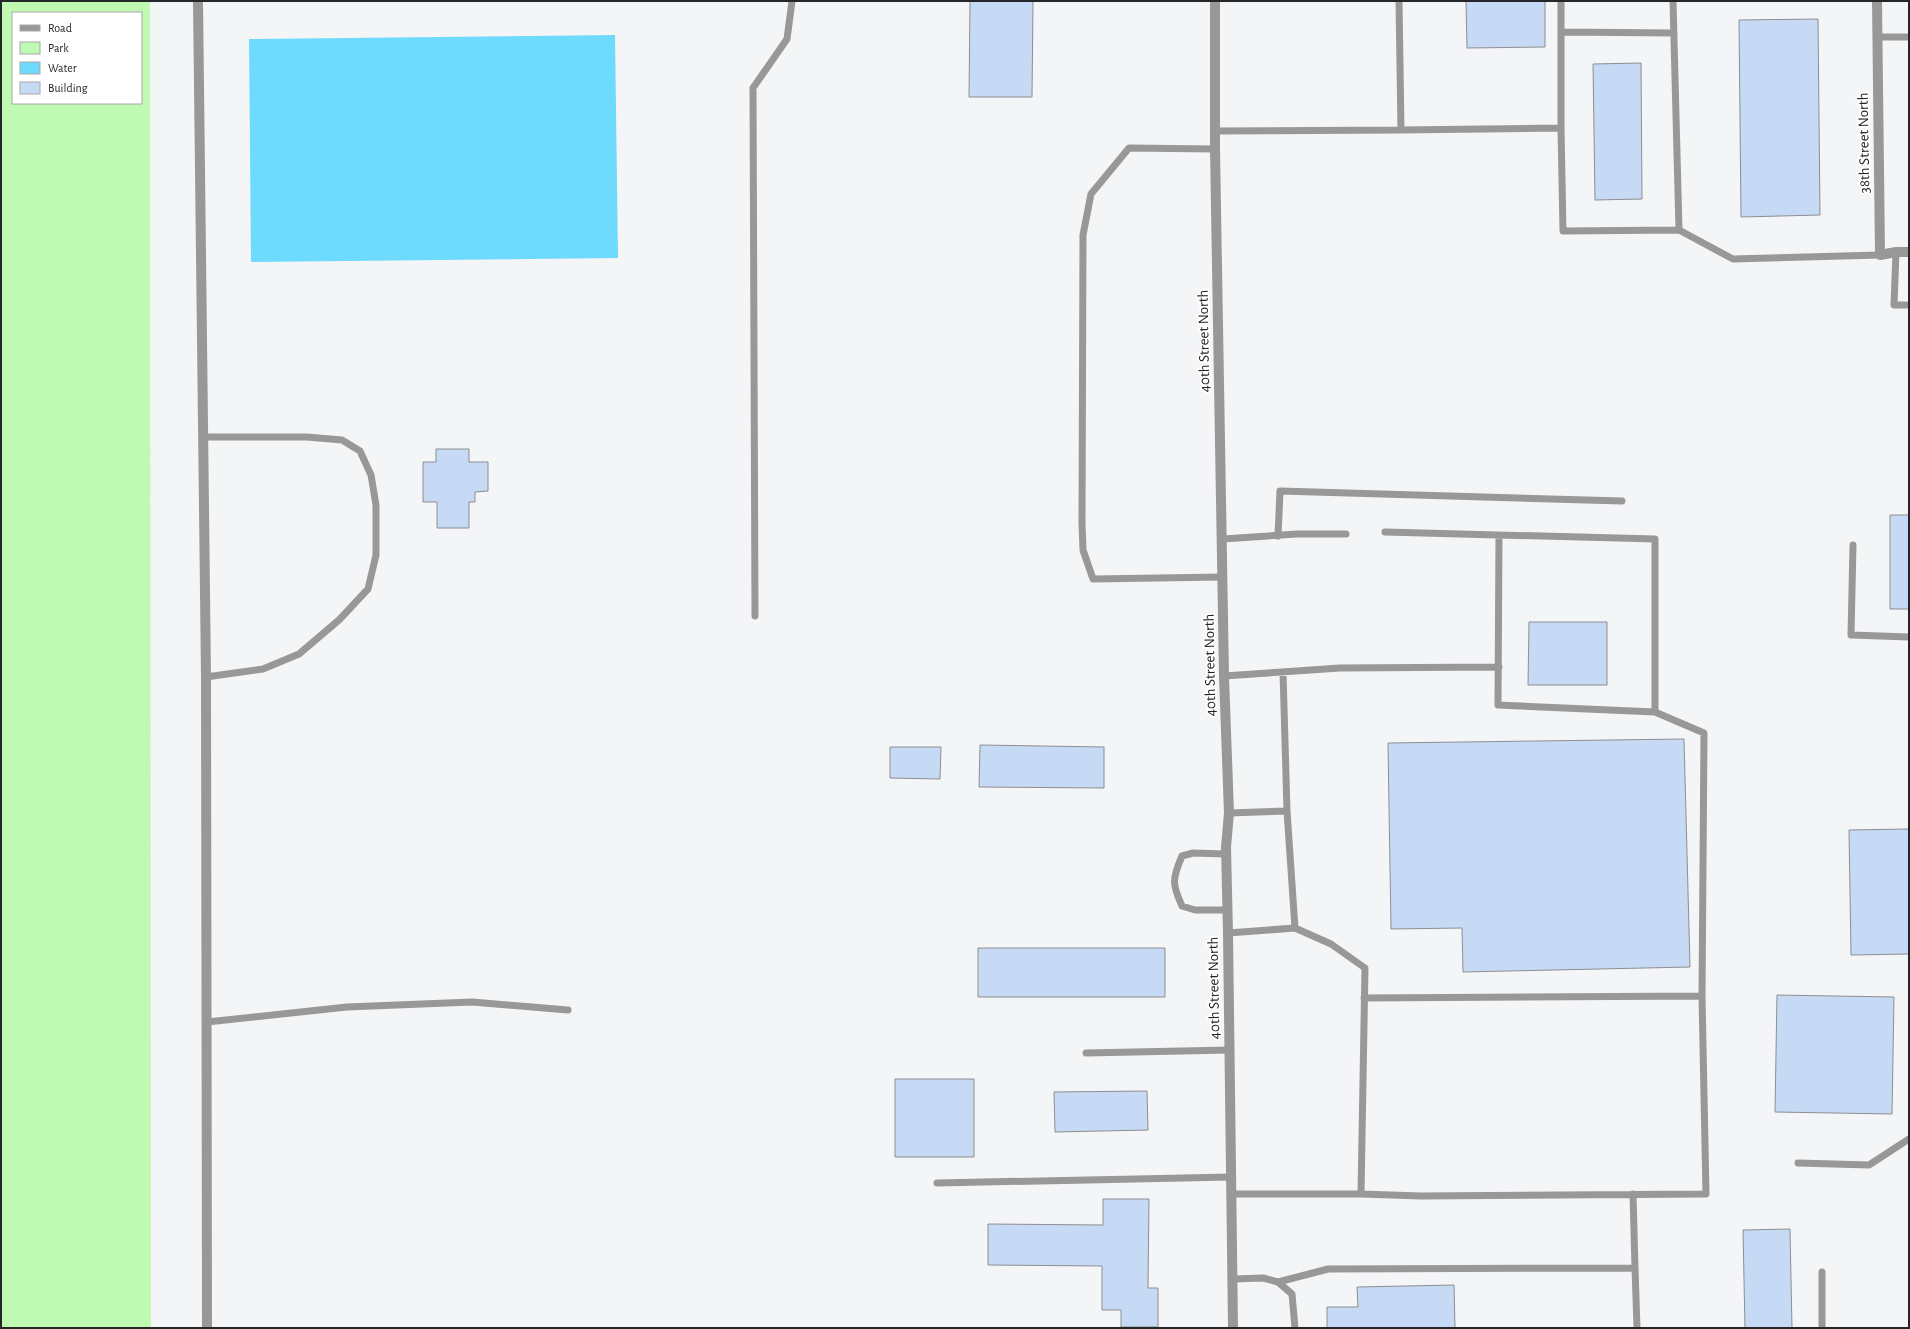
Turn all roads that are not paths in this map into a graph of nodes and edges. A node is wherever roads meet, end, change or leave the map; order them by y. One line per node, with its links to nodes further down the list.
1 (198, 1): 21 (street)
2 (792, 1): 30 (lane)
3 (1215, 1): 14 (street, 40th Street North)
4 (1399, 1): 13 (lane)
5 (1561, 1): 8 (lane)
6 (1673, 1): 9 (lane)
7 (1877, 1): 10 (street, 38th Street North)
8 (1562, 32): 9 (lane); 12 (lane)
9 (1674, 32): 16 (lane)
10 (1877, 37): 11 (lane); 19 (street, 38th Street North)
11 (1909, 37)
12 (1561, 128): 13 (lane); 16 (lane)
13 (1401, 130): 14 (lane)
14 (1216, 131): 15 (street, 40th Street North)
15 (1216, 149): 27 (street, 40th Street North); 29 (lane)
16 (1679, 230): 19 (lane)
17 (1896, 252): 18 (street); 19 (street); 20 (lane)
18 (1909, 252)
19 (1880, 255)
20 (1909, 306)
21 (204, 437): 35 (street); 35 (lane)
22 (1622, 501): 25 (lane)
23 (1386, 532): 26 (lane)
24 (1346, 534): 25 (lane)
25 (1278, 536): 27 (lane)
26 (1499, 536): 32 (lane); 36 (lane)
27 (1223, 539): 29 (street, 40th Street North)
28 (1853, 545): 31 (lane)
29 (1223, 577): 34 (street, 40th Street North)
30 (755, 616)
31 (1909, 637)
32 (1498, 667): 33 (lane); 36 (lane)
33 (1282, 672): 34 (lane); 37 (lane)
34 (1224, 676): 38 (street, 40th Street North)
35 (206, 677): 46 (street)
36 (1655, 712): 43 (lane)
37 (1287, 811): 38 (lane); 41 (lane)
38 (1229, 813): 39 (street, 40th Street North)
39 (1226, 854): 40 (street, 40th Street North); 40 (lane)
40 (1228, 910): 42 (street, 40th Street North)
41 (1295, 928): 42 (lane); 44 (lane)
42 (1228, 933): 47 (street, 40th Street North)
43 (1702, 996): 44 (lane); 55 (lane)
44 (1364, 998): 54 (lane)
45 (568, 1010): 46 (lane)
46 (207, 1022): 60 (street)
47 (1230, 1050): 48 (lane); 51 (street, 40th Street North)
48 (1086, 1053)
49 (1909, 1139): 50 (lane)
50 (1798, 1163)
51 (1231, 1177): 52 (lane); 53 (street, 40th Street North)
52 (937, 1183)
53 (1231, 1194): 54 (lane); 58 (street, 40th Street North)
54 (1361, 1194): 55 (lane)
55 (1633, 1194): 56 (lane)
56 (1635, 1268): 59 (lane); 63 (lane)
57 (1822, 1272): 64 (lane)
58 (1233, 1279): 59 (lane); 61 (street, 40th Street North)
59 (1278, 1282): 62 (lane)
60 (207, 1328)
61 (1233, 1328)
62 (1295, 1328)
63 (1637, 1328)
64 (1822, 1328)

